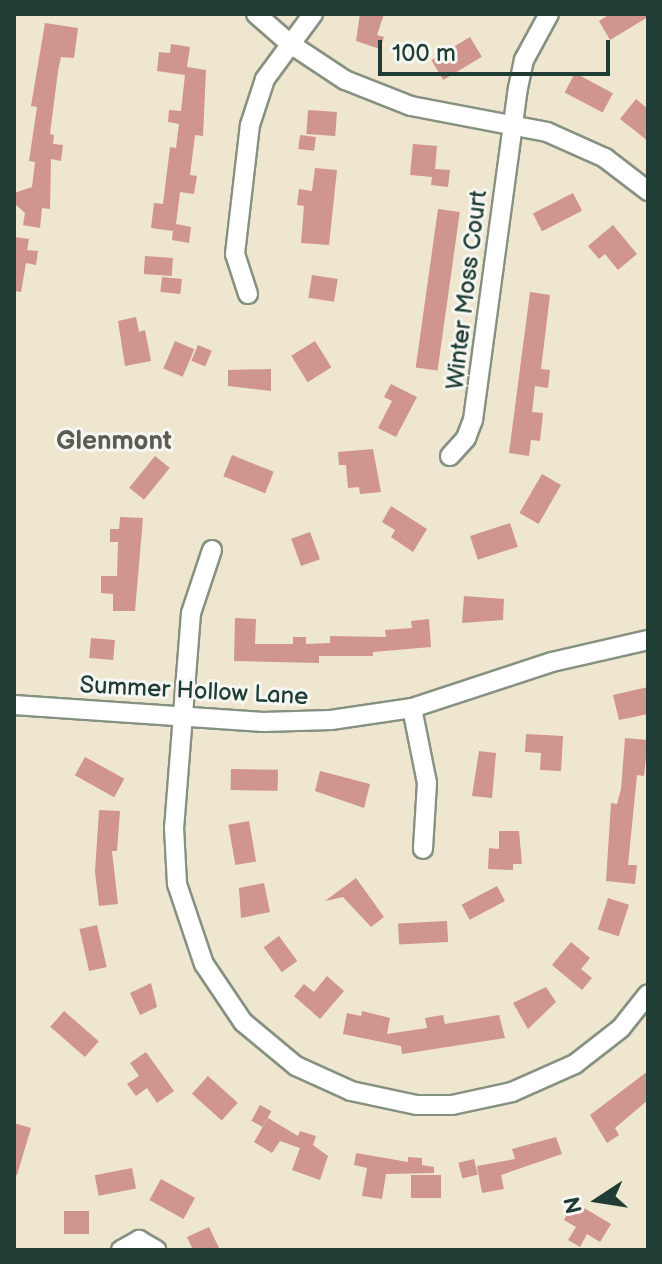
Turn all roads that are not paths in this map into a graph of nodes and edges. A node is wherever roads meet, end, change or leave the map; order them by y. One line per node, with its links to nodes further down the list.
1 (256, 14): 4 (street)
2 (313, 14): 4 (street)
3 (549, 14): 5 (street, Winter Moss Court)
4 (289, 43): 5 (street); 7 (street)
5 (513, 122): 6 (street); 8 (street, Winter Moss Court)
6 (648, 191)
7 (248, 294)
8 (450, 456)
9 (212, 550): 13 (street)
10 (648, 640): 12 (street, Summer Hollow Lane)
11 (14, 705): 13 (street, Summer Hollow Lane)
12 (412, 708): 13 (street, Summer Hollow Lane); 14 (street)
13 (184, 717): 15 (street)
14 (423, 849)
15 (648, 994)
16 (121, 1250): 17 (street)
17 (156, 1250)

